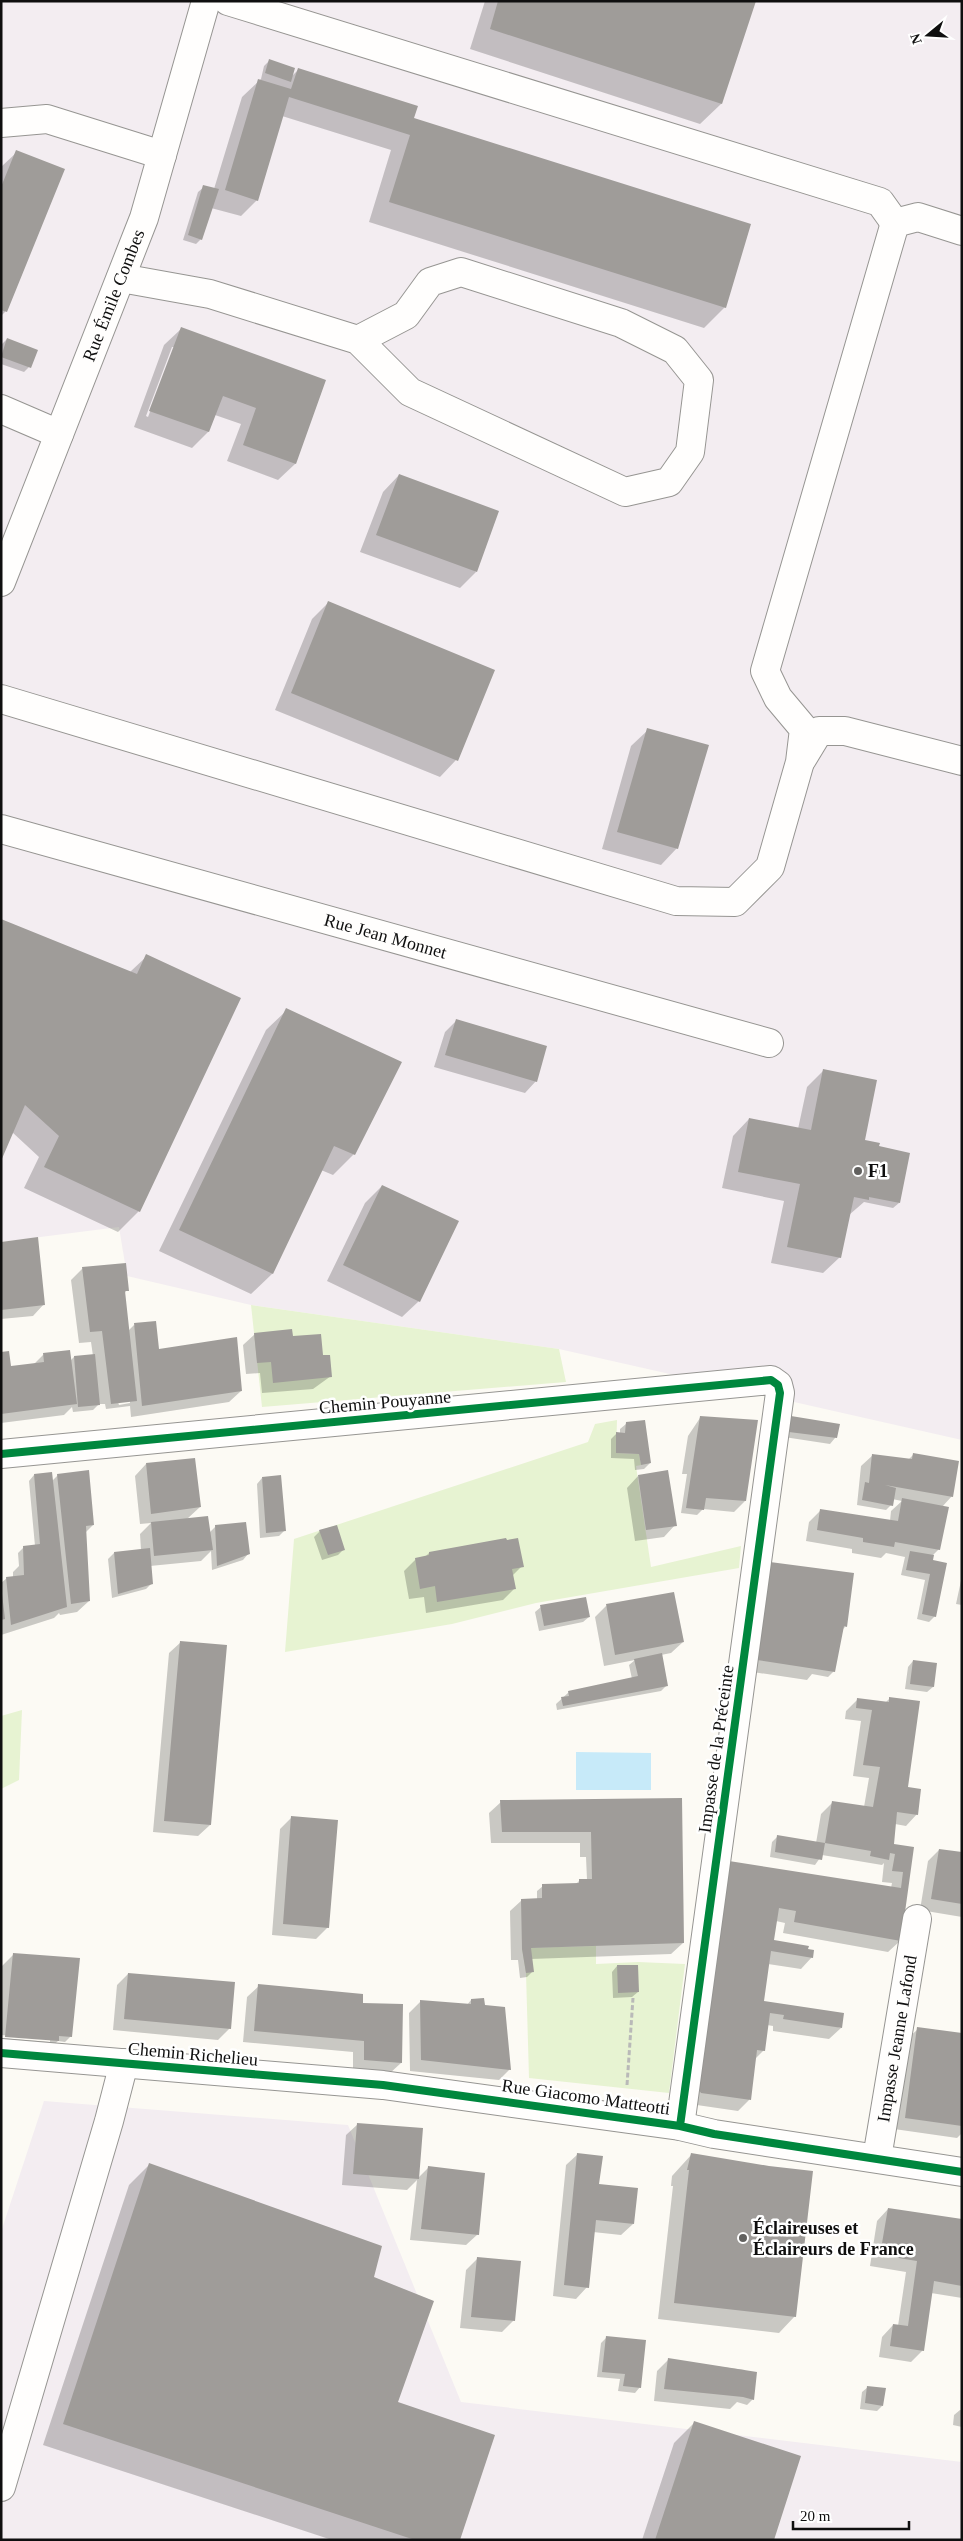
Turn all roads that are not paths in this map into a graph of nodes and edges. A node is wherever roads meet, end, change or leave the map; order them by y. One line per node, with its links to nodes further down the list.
1 (206, 1): 4 (street, Rue Émile Combes)
2 (228, 1): 5 (street)
3 (1, 124): 4 (street)
4 (162, 155): 7 (street, Rue Émile Combes)
5 (895, 224): 6 (street); 14 (street)
6 (962, 231)
7 (120, 278): 8 (street); 10 (street, Rue Émile Combes)
8 (358, 340): 8 (street)
9 (1, 409): 10 (street)
10 (60, 434): 11 (street, Rue Émile Combes)
11 (1, 582)
12 (1, 698): 14 (street)
13 (962, 761): 14 (street)
14 (800, 762)
15 (1, 829): 16 (street, Rue Jean Monnet)
16 (769, 1043)
17 (771, 1380): 18 (street, Chemin Pouyanne); 23 (street, Impasse de la Préceinte)
18 (1, 1454)
19 (917, 1919): 24 (street, Impasse Jeanne Lafond)
20 (1, 2053): 21 (street, Chemin Richelieu)
21 (124, 2063): 22 (street, Chemin Richelieu); 26 (street)
22 (383, 2085): 23 (street, Rue Giacomo Matteotti)
23 (680, 2126): 24 (street, Rue Giacomo Matteotti)
24 (877, 2158): 25 (street, Rue Giacomo Matteotti)
25 (962, 2172)
26 (1, 2487)

